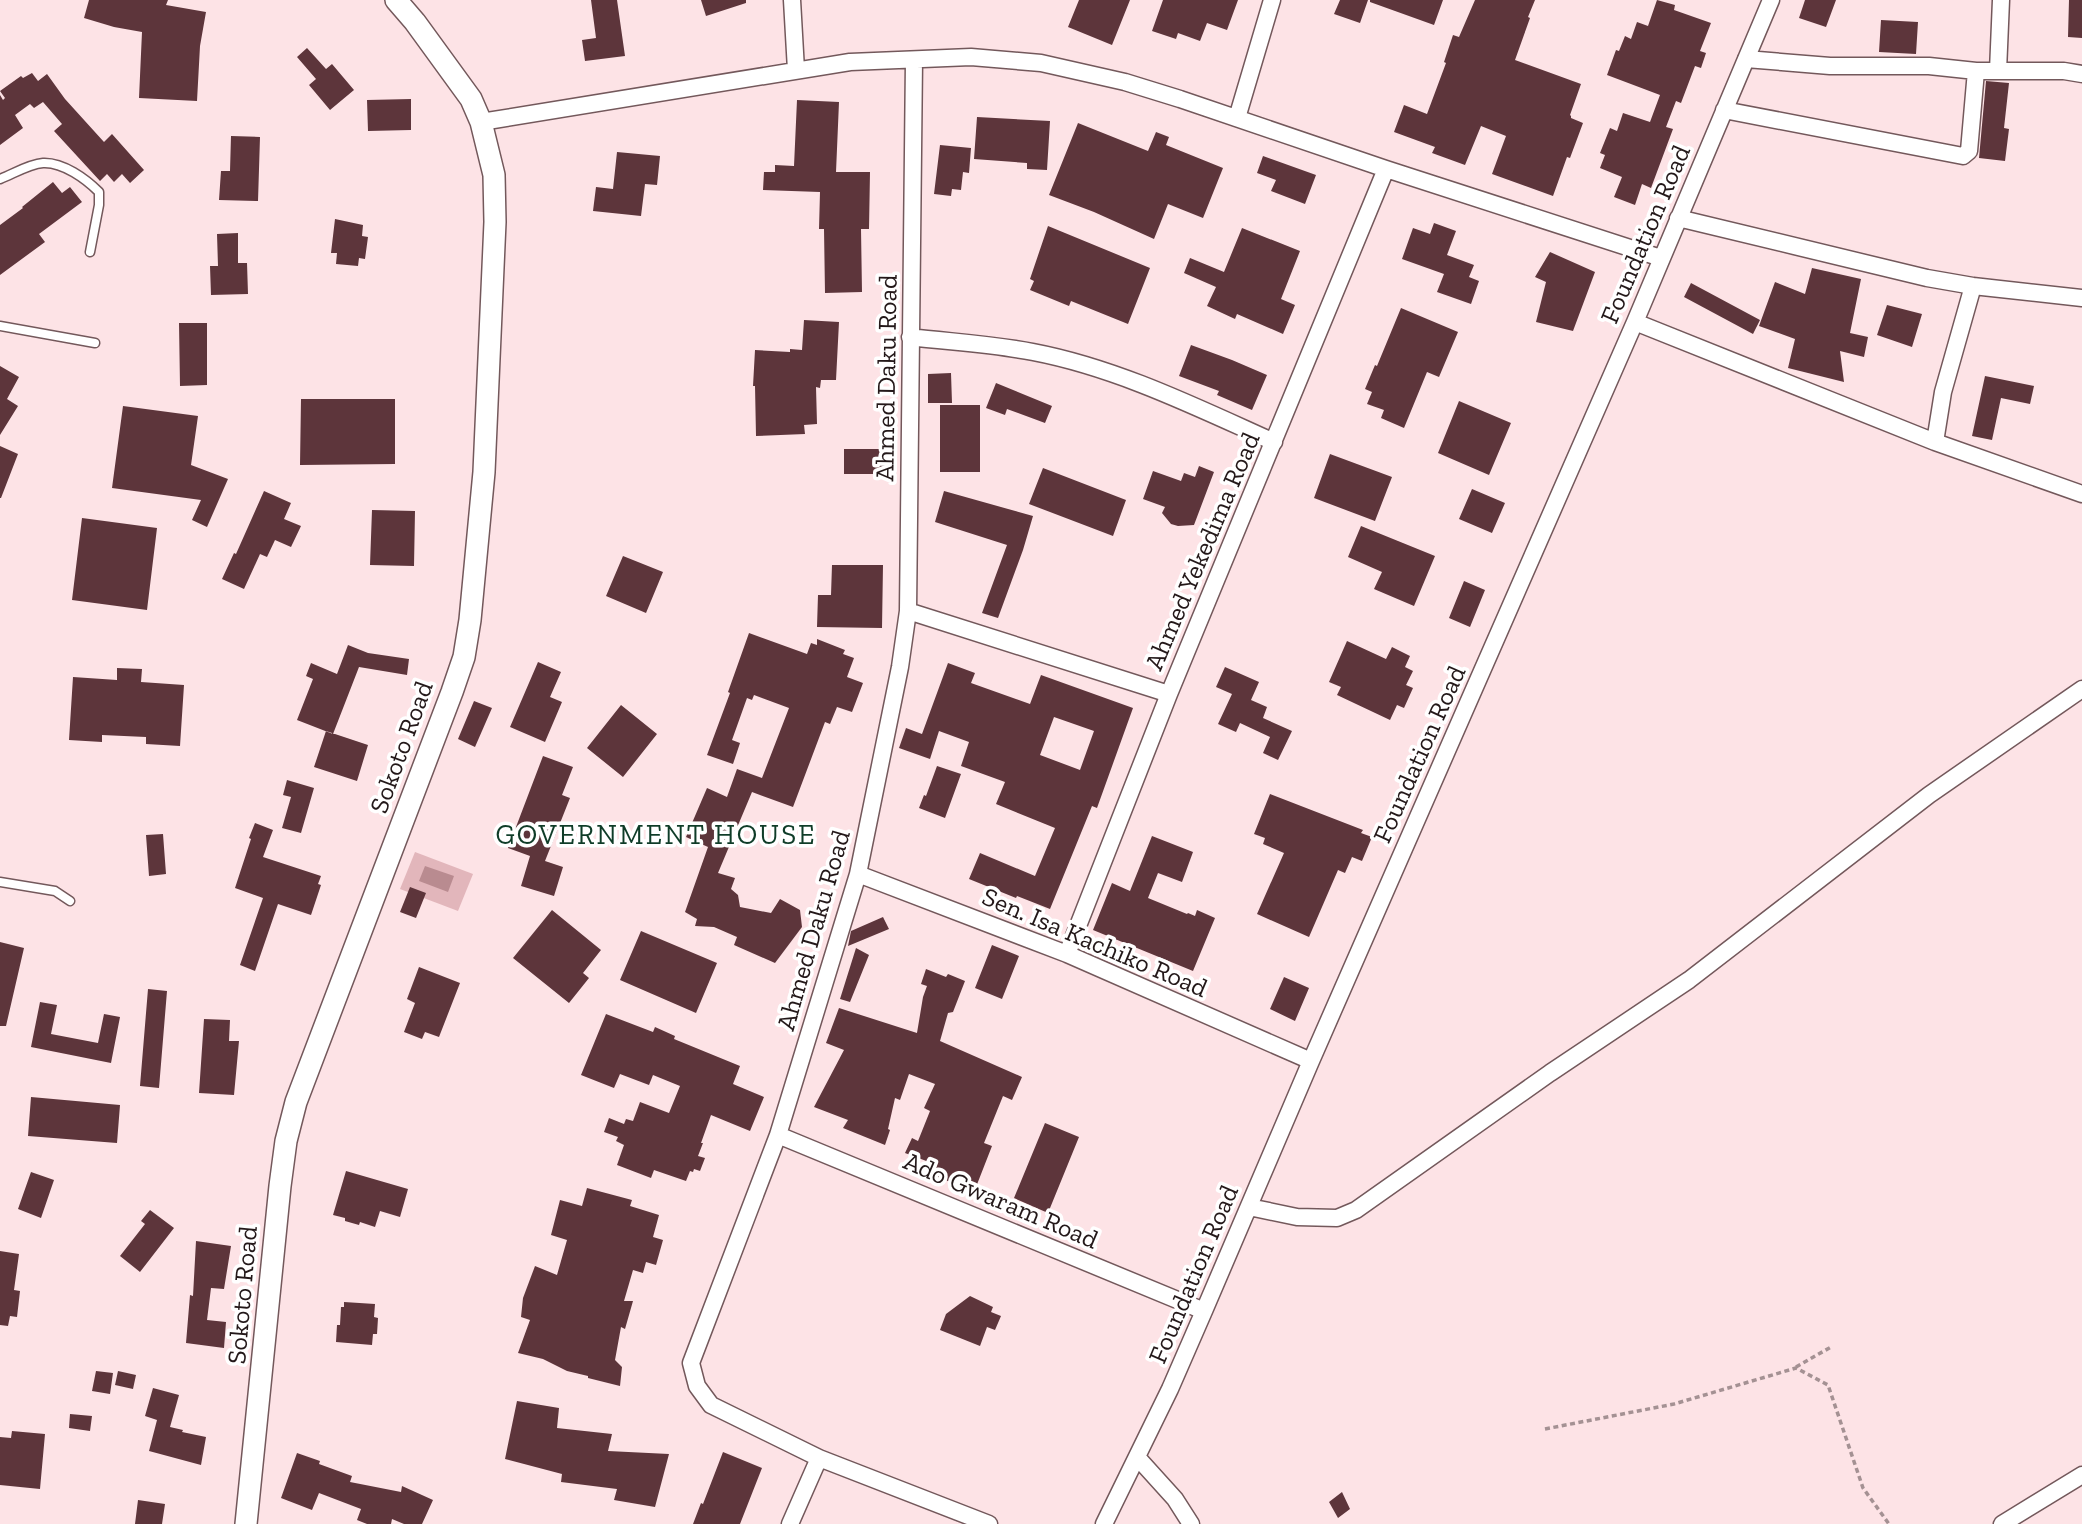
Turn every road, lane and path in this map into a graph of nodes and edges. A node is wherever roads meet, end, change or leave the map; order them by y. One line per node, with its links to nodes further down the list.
1 (396, 0): 14 (street, Sokoto Road)
2 (792, 0): 8 (street)
3 (1272, 0): 13 (street)
4 (2001, 0): 10 (street)
5 (1766, 1): 6 (street, Foundation Road)
6 (1746, 58): 9 (street); 12 (street, Foundation Road)
7 (914, 60): 8 (street); 13 (street); 24 (street, Ahmed Daku Road)
8 (796, 70): 14 (street)
9 (1976, 71): 10 (street); 12 (street)
10 (1998, 71): 11 (street)
11 (2082, 74)
12 (1724, 110): 17 (street, Foundation Road)
13 (1237, 118): 15 (street)
14 (481, 122): 46 (street, Sokoto Road)
15 (1386, 169): 19 (street); 26 (street, Ahmed Yekedima Road)
16 (0, 179): 18 (lane)
17 (1678, 218): 19 (street, Foundation Road); 20 (street)
18 (90, 252)
19 (1661, 258): 22 (street, Foundation Road)
20 (1973, 286): 21 (street); 27 (street)
21 (2082, 298)
22 (1635, 322): 27 (street); 36 (street, Foundation Road)
23 (0, 326): 25 (lane)
24 (910, 337): 26 (street); 29 (street, Ahmed Daku Road)
25 (96, 343)
26 (1274, 442): 31 (street, Ahmed Yekedima Road)
27 (1936, 442): 28 (street)
28 (2082, 494)
29 (908, 611): 31 (street); 32 (street, Ahmed Daku Road)
30 (2082, 689): 38 (street)
31 (1169, 694): 35 (street, Ahmed Yekedima Road)
32 (858, 874): 35 (street, Sen. Isa Kachiko Road); 37 (street, Ahmed Daku Road)
33 (0, 882): 34 (lane)
34 (70, 901)
35 (1067, 954): 36 (street, Sen. Isa Kachiko Road)
36 (1311, 1061): 38 (street, Foundation Road)
37 (778, 1135): 39 (street, Ado Gwaram Road); 44 (street, Ahmed Daku Road)
38 (1249, 1207): 39 (street, Foundation Road)
39 (1205, 1311): 43 (street, Foundation Road)
40 (1831, 1347): 41 (path)
41 (1796, 1368): 42 (path); 51 (path)
42 (1545, 1429)
43 (1137, 1457): 49 (street, Foundation Road); 50 (street)
44 (819, 1458): 47 (street); 48 (street, Ahmed Daku Road)
45 (2082, 1475): 52 (street)
46 (246, 1524)
47 (790, 1524)
48 (989, 1524)
49 (1104, 1524)
50 (1191, 1524)
51 (1889, 1524)
52 (2003, 1524)

